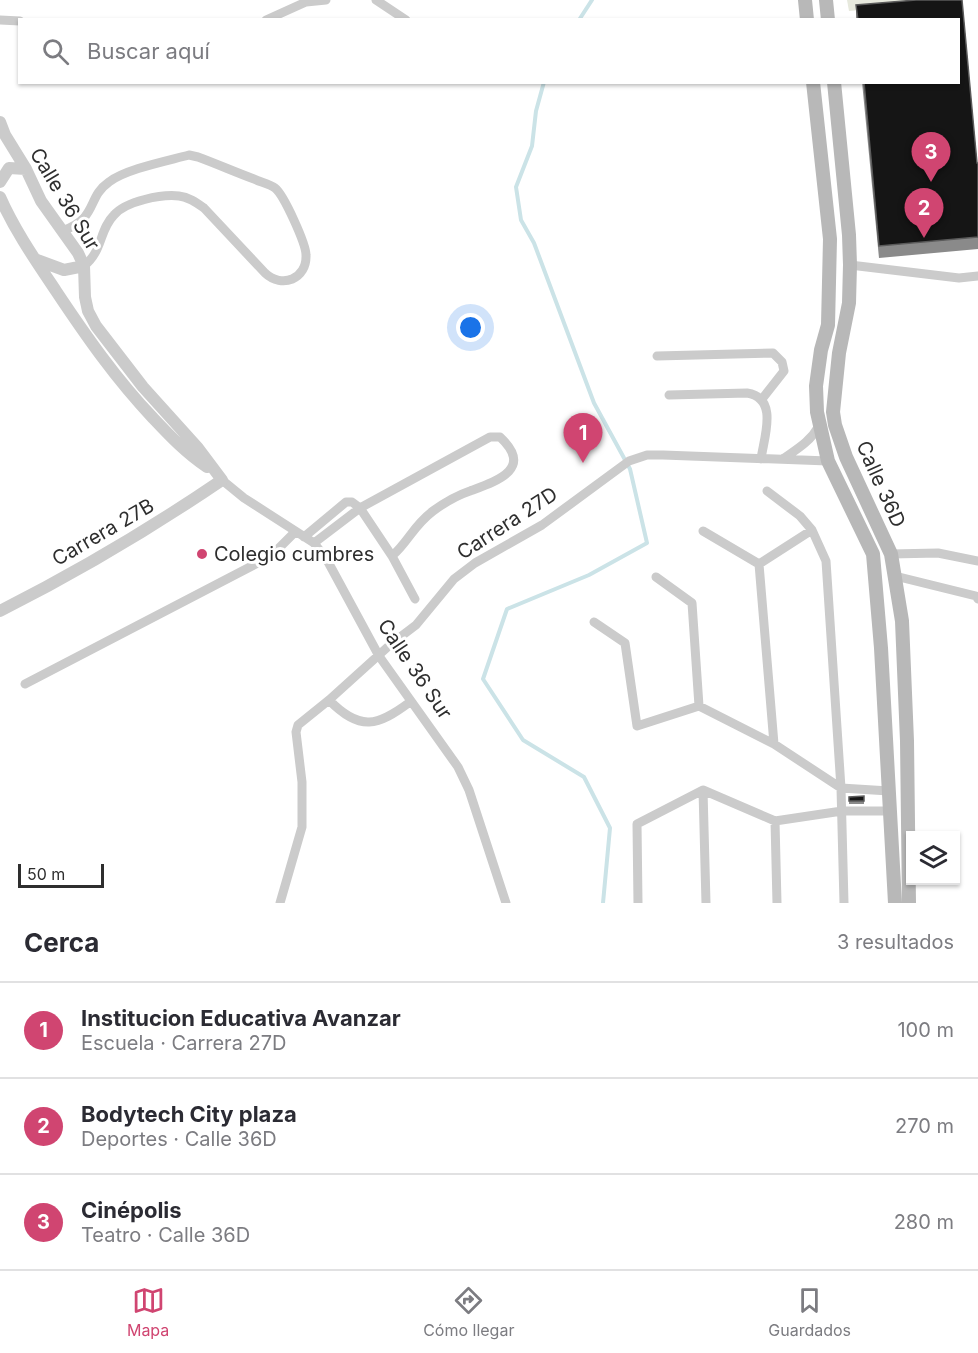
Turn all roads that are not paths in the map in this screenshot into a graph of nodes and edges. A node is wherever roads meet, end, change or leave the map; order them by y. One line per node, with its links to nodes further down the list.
1 (326, 0): 5 (street)
2 (376, 0): 6 (street)
3 (806, 0): 7 (main road)
4 (826, 0): 8 (main road)
5 (270, 18)
6 (403, 18)
7 (807, 18)
8 (828, 18)
9 (0, 20): 10 (street)
10 (18, 21)
11 (813, 84): 25 (main road, Calle 36D)
12 (834, 84): 19 (main road, Calle 36D)
13 (0, 122): 14 (street, Calle 36 Sur)
14 (26, 169): 15 (street); 17 (street, Calle 36 Sur)
15 (0, 182)
16 (0, 197): 18 (street, Calle 36 Sur)
17 (62, 231): 20 (street, Calle 36 Sur); 20 (street)
18 (36, 260): 20 (street); 29 (street, Calle 36 Sur)
19 (850, 265): 21 (street); 37 (main road, Calle 36D)
20 (84, 266): 29 (street, Calle 36 Sur)
21 (978, 276)
22 (657, 356): 24 (street)
23 (669, 395): 24 (street)
24 (762, 399): 26 (street)
25 (819, 426): 27 (street); 28 (main road, Calle 36D)
26 (761, 459): 27 (street, Carrera 27D); 47 (street, Carrera 27D)
27 (783, 459): 28 (street, Carrera 27D)
28 (828, 461): 54 (main road, Calle 36D)
29 (213, 471): 30 (street, Calle 36 Sur)
30 (222, 480): 35 (street, Calle 36 Sur); 45 (street, Carrera 27B)
31 (767, 491): 33 (street)
32 (360, 508): 35 (street); 36 (street); 38 (street); 38 (street)
33 (812, 530): 40 (street); 53 (street)
34 (703, 531): 40 (street)
35 (300, 534): 36 (street, Calle 36 Sur); 48 (street)
36 (314, 543): 47 (street, Calle 36 Sur)
37 (891, 554): 39 (street); 41 (main road, Calle 36D)
38 (392, 556): 43 (street)
39 (978, 561)
40 (759, 564): 52 (street)
41 (895, 576): 44 (street); 66 (main road, Calle 36D)
42 (656, 577): 51 (street)
43 (415, 599)
44 (978, 599)
45 (0, 611)
46 (594, 622): 51 (street)
47 (379, 656): 49 (street, Carrera 27D); 50 (street, Calle 36 Sur)
48 (25, 684)
49 (329, 700): 50 (street); 59 (street, Carrera 27D)
50 (410, 702): 60 (street, Calle 36 Sur)
51 (699, 706): 52 (street)
52 (774, 744): 53 (street)
53 (841, 788): 54 (street); 56 (street)
54 (888, 788): 57 (main road, Calle 36D)
55 (703, 789): 58 (street); 61 (street); 62 (street)
56 (842, 811): 57 (street); 58 (street); 64 (street)
57 (890, 811): 65 (main road, Calle 36D)
58 (776, 821): 63 (street)
59 (280, 903)
60 (506, 903)
61 (638, 903)
62 (706, 903)
63 (777, 903)
64 (844, 903)
65 (895, 903)
66 (909, 903)

